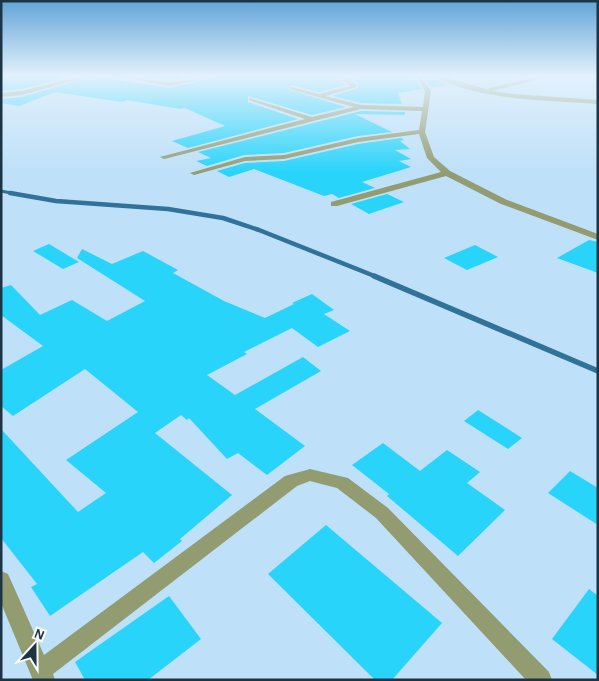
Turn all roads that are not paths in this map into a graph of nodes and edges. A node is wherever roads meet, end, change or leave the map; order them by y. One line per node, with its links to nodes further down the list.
1 (276, 108): 5 (street)
2 (358, 108): 5 (street)
3 (386, 108): 4 (street)
4 (426, 109): 6 (street)
5 (310, 120): 7 (street)
6 (422, 132): 8 (street); 9 (street)
7 (164, 157)
8 (194, 173)
9 (447, 173): 10 (street); 11 (street)
10 (334, 204)
11 (598, 236)
12 (1, 580): 13 (street)
13 (43, 675): 14 (street)
14 (541, 680)

